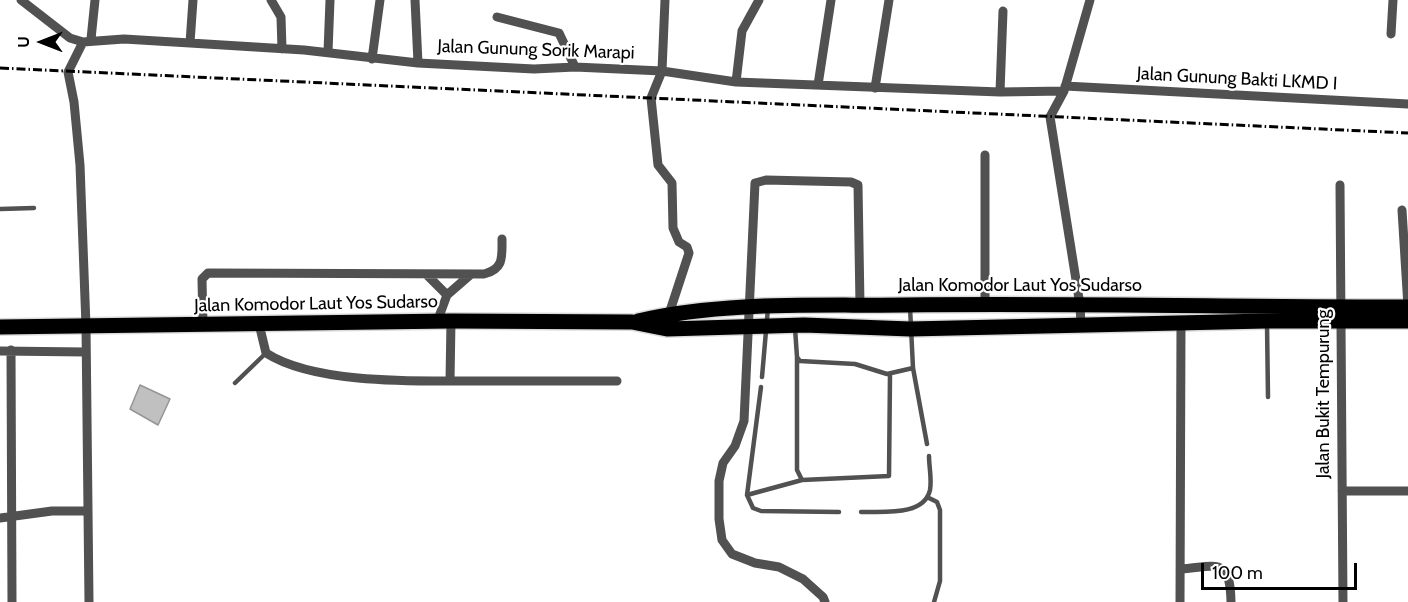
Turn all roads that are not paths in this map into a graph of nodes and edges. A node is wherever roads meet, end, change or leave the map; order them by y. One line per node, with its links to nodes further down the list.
1 (21, 0): 17 (street, Jalan Gunung Sorik Marapi)
2 (95, 0): 17 (street)
3 (193, 0): 18 (street)
4 (271, 0): 19 (street)
5 (330, 0): 20 (street)
6 (380, 0): 21 (street)
7 (415, 0): 22 (street)
8 (665, 0): 24 (street)
9 (759, 0): 25 (street)
10 (831, 0): 26 (street)
11 (889, 0): 27 (street)
12 (1090, 0): 28 (street)
13 (1393, 0): 16 (street)
14 (1003, 11): 29 (street)
15 (497, 17): 23 (street)
16 (1391, 34)
17 (87, 41): 18 (street, Jalan Gunung Sorik Marapi); 57 (street)
18 (190, 43): 19 (street, Jalan Gunung Sorik Marapi)
19 (282, 49): 20 (street, Jalan Gunung Sorik Marapi)
20 (328, 52): 21 (street, Jalan Gunung Sorik Marapi)
21 (372, 59): 22 (street, Jalan Gunung Sorik Marapi)
22 (418, 63): 23 (street, Jalan Gunung Sorik Marapi)
23 (575, 67): 24 (street, Jalan Gunung Sorik Marapi)
24 (662, 71): 25 (street, Jalan Gunung Sorik Marapi); 48 (street)
25 (736, 82): 26 (street, Jalan Gunung Sorik Marapi)
26 (818, 85): 27 (street, Jalan Gunung Sorik Marapi)
27 (875, 88): 29 (street, Jalan Gunung Sorik Marapi)
28 (1064, 89): 29 (street, Jalan Gunung Sorik Marapi); 30 (street, Jalan Gunung Bakti LKMD I); 43 (street)
29 (1000, 92)
30 (1408, 104)
31 (984, 155): 40 (street)
32 (1340, 185): 47 (street, Jalan Bukit Tempurung)
33 (34, 208): 34 (lane)
34 (0, 209)
35 (1402, 210): 44 (street)
36 (502, 239): 37 (street)
37 (470, 274): 38 (street); 39 (street)
38 (427, 275): 39 (street); 54 (street)
39 (447, 295): 51 (street)
40 (984, 304): 42 (highway, Jalan Komodor Laut Yos Sudarso); 43 (highway, Jalan Komodor Laut Yos Sudarso)
41 (860, 305): 42 (highway, Jalan Komodor Laut Yos Sudarso); 45 (street); 46 (highway, Jalan Komodor Laut Yos Sudarso)
42 (910, 305): 61 (lane)
43 (1080, 305): 47 (highway, Jalan Komodor Laut Yos Sudarso); 56 (street)
44 (1408, 307): 47 (highway, Jalan Komodor Laut Yos Sudarso)
45 (748, 308): 46 (highway, Jalan Komodor Laut Yos Sudarso); 48 (highway, Jalan Komodor Laut Yos Sudarso); 58 (street)
46 (768, 308): 59 (lane)
47 (1340, 314): 49 (highway, Jalan Komodor Laut Yos Sudarso); 50 (highway, Jalan Komodor Laut Yos Sudarso); 78 (street, Jalan Bukit Tempurung)
48 (668, 321): 51 (highway, Jalan Komodor Laut Yos Sudarso); 58 (highway, Jalan Komodor Laut Yos Sudarso)
49 (1266, 321): 52 (highway, Jalan Komodor Laut Yos Sudarso); 74 (lane)
50 (1408, 321)
51 (444, 322): 53 (highway, Jalan Komodor Laut Yos Sudarso); 70 (street)
52 (1182, 322): 56 (highway, Jalan Komodor Laut Yos Sudarso); 87 (street)
53 (259, 324): 54 (highway, Jalan Komodor Laut Yos Sudarso); 65 (street)
54 (203, 325): 57 (highway, Jalan Komodor Laut Yos Sudarso)
55 (795, 325): 59 (highway, Jalan Komodor Laut Yos Sudarso); 61 (highway, Jalan Komodor Laut Yos Sudarso); 66 (lane)
56 (1081, 325): 61 (highway, Jalan Komodor Laut Yos Sudarso)
57 (86, 326): 60 (highway, Jalan Komodor Laut Yos Sudarso); 64 (street)
58 (748, 326): 59 (highway, Jalan Komodor Laut Yos Sudarso); 90 (street)
59 (768, 326): 69 (lane)
60 (0, 327)
61 (910, 328): 67 (lane)
62 (11, 350): 63 (street); 64 (street); 85 (street)
63 (0, 351)
64 (86, 352): 82 (street)
65 (266, 353): 70 (street); 72 (lane)
66 (797, 357): 68 (lane); 77 (lane)
67 (913, 368): 68 (lane); 75 (lane)
68 (890, 374): 77 (lane)
69 (762, 377)
70 (450, 381): 71 (street)
71 (617, 381)
72 (235, 383)
73 (761, 387): 80 (lane)
74 (1268, 397)
75 (927, 444)
76 (928, 456): 81 (lane)
77 (802, 480): 80 (lane)
78 (1342, 491): 79 (street); 94 (street, Jalan Bukit Tempurung)
79 (1408, 491)
80 (747, 495): 83 (lane)
81 (927, 497): 84 (lane); 91 (lane)
82 (88, 511): 85 (street); 89 (street)
83 (839, 512)
84 (861, 512)
85 (12, 516): 86 (street); 88 (street)
86 (0, 518)
87 (1181, 569): 92 (street); 93 (street)
88 (12, 602)
89 (89, 602)
90 (825, 602)
91 (934, 602)
92 (1180, 602)
93 (1231, 602)
94 (1343, 602)

